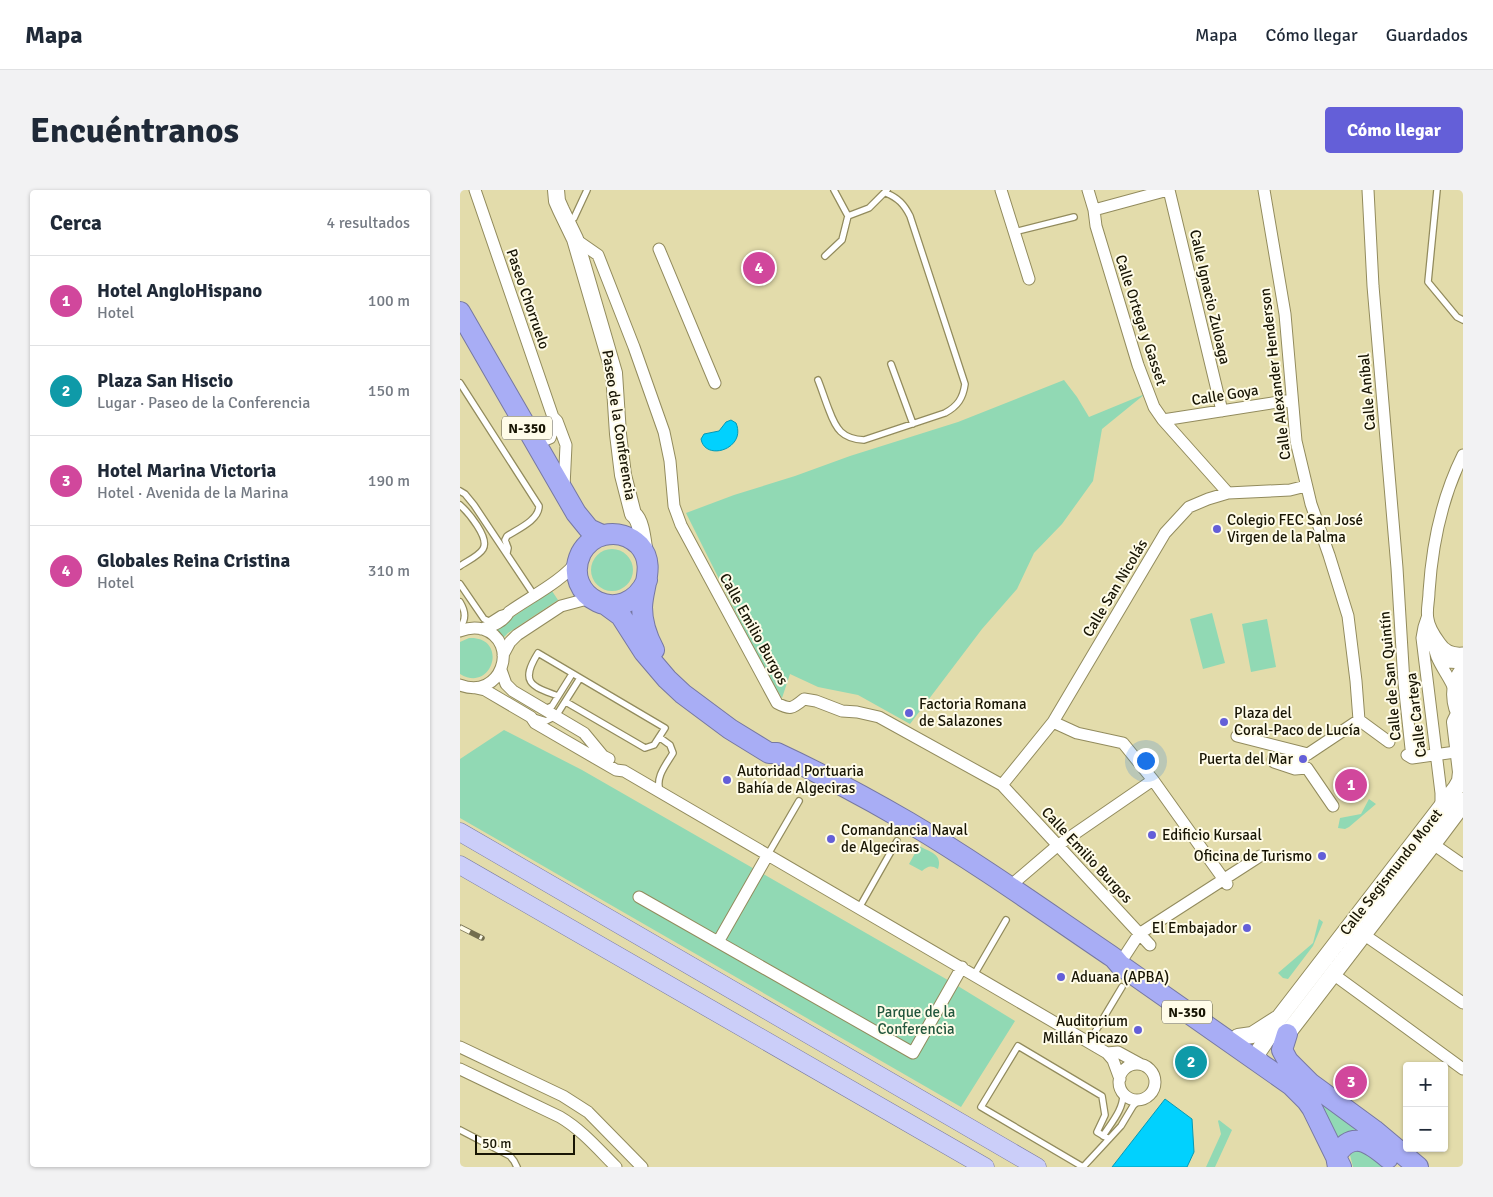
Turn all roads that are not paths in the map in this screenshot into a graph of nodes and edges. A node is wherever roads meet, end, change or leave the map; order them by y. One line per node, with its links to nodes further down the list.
1 (475, 190): 30 (street, Paseo Chorruelo)
2 (556, 190): 15 (main road, Paseo de la Conferencia)
3 (587, 190): 15 (lane)
4 (834, 190): 13 (lane)
5 (1001, 190): 16 (street)
6 (1088, 190): 12 (street, Calle Ortega y Gasset)
7 (1169, 190): 12 (street); 29 (street, Calle Ignacio Zuloaga)
8 (1264, 190): 28 (street, Calle Alexander Henderson)
9 (1368, 190): 48 (street, Calle Aníbal)
10 (1437, 190): 22 (lane)
11 (887, 191): 13 (lane); 32 (lane)
12 (1094, 210): 31 (street, Calle Ortega y Gasset)
13 (848, 216): 19 (lane)
14 (1074, 216): 16 (lane)
15 (567, 223): 17 (main road, Paseo de la Conferencia)
16 (1014, 232): 20 (street)
17 (576, 239): 40 (main road, Paseo de la Conferencia); 82 (street, Calle Emilio Burgos)
18 (660, 250): 27 (street)
19 (825, 256)
20 (1029, 279)
21 (460, 312): 33 (highway, N-350)
22 (1463, 320)
23 (460, 325): 43 (highway, N-350)
24 (891, 364): 32 (lane)
25 (818, 380): 32 (lane)
26 (460, 383): 42 (lane)
27 (716, 383)
28 (1291, 400): 29 (street, Calle Goya); 35 (street, Calle Alexander Henderson)
29 (1222, 411): 31 (street, Calle Goya)
30 (553, 417): 33 (street); 38 (street, Paseo Chorruelo)
31 (1163, 420): 37 (street, Calle Ortega y Gasset)
32 (914, 424)
33 (534, 439): 38 (highway, N-350)
34 (1463, 455): 53 (street, Calle Carteya)
35 (1306, 486): 37 (street, Calle San Nicolás); 71 (street, Calle Alexander Henderson)
36 (460, 491): 42 (lane)
37 (1228, 493): 72 (street, Calle San Nicolás)
38 (565, 494): 41 (highway, N-350)
39 (460, 505): 45 (lane)
40 (633, 514): 41 (main road, Paseo de la Conferencia); 44 (main road, Paseo de la Conferencia)
41 (609, 535): 43 (highway); 44 (highway, N-350)
42 (507, 554): 49 (lane)
43 (580, 555): 49 (street); 50 (highway, N-350)
44 (645, 555): 46 (highway, N-350)
45 (460, 566)
46 (647, 580): 50 (highway); 77 (highway, N-350)
47 (460, 584): 52 (lane)
48 (1399, 591): 79 (street, Calle de San Quintín)
49 (534, 595): 52 (street)
50 (598, 601): 57 (street); 77 (highway, N-350)
51 (460, 602): 55 (lane)
52 (509, 612): 54 (street)
53 (1429, 623): 56 (street); 58 (street, Calle Carteya); 79 (street, Calle Carteya)
54 (481, 629): 55 (street); 57 (street)
55 (460, 630)
56 (1463, 652)
57 (503, 655): 59 (street)
58 (1437, 657): 61 (street); 61 (street, Calle Carteya)
59 (501, 670): 64 (street); 67 (street)
60 (572, 674): 62 (lane); 65 (lane); 65 (lane)
61 (1460, 675): 70 (main road, Calle Segismundo Moret)
62 (580, 678): 66 (lane); 74 (lane)
63 (460, 685): 64 (street)
64 (476, 688): 69 (street)
65 (558, 696): 67 (lane)
66 (566, 702): 68 (lane); 74 (lane)
67 (544, 710): 68 (street)
68 (556, 716): 69 (lane); 80 (street)
69 (531, 717): 80 (street)
70 (1461, 717): 76 (main road, Calle Segismundo Moret)
71 (1359, 720): 75 (street); 78 (street)
72 (1053, 722): 81 (street); 82 (street, Calle San Nicolás)
73 (1237, 736): 78 (street)
74 (659, 737): 83 (lane)
75 (1389, 742)
76 (1461, 751): 79 (street); 87 (main road, Calle Segismundo Moret)
77 (777, 753): 97 (highway, N-350)
78 (1308, 754): 86 (street)
79 (1436, 756): 87 (street, Calle Carteya)
80 (624, 771): 83 (street)
81 (1153, 780): 91 (street); 96 (street)
82 (1002, 785): 91 (street, Calle Emilio Burgos)
83 (663, 794): 92 (street)
84 (800, 801): 92 (lane)
85 (1462, 804): 90 (main road, Calle Segismundo Moret)
86 (1333, 806)
87 (1439, 809): 111 (main road, Calle Segismundo Moret)
88 (460, 832): 132 (main road)
89 (897, 841): 99 (lane)
90 (1433, 844): 95 (street); 102 (main road, Calle Segismundo Moret)
91 (1057, 846): 97 (street); 101 (street, Calle Emilio Burgos)
92 (768, 856): 99 (street); 103 (street)
93 (1260, 856): 96 (street)
94 (460, 864): 131 (main road)
95 (1463, 865)
96 (1225, 882): 101 (street)
97 (1009, 888): 105 (highway, N-350)
98 (639, 897): 103 (street)
99 (859, 908): 106 (street)
100 (1006, 920): 108 (lane)
101 (1139, 934): 104 (street, Calle Emilio Burgos); 105 (street)
102 (1363, 934): 107 (main road, Calle Segismundo Moret); 110 (street)
103 (718, 942): 106 (street)
104 (1150, 945)
105 (1119, 958): 112 (highway, N-350); 116 (highway, N-350)
106 (962, 967): 108 (street)
107 (1333, 974): 111 (main road, Calle Segismundo Moret); 119 (street)
108 (974, 975): 113 (street)
109 (1122, 987): 113 (lane)
110 (1463, 1003)
111 (1283, 1026): 112 (main road, Calle Segismundo Moret); 116 (main road, Calle Segismundo Moret); 121 (highway)
112 (1238, 1037): 116 (highway, N-350)
113 (1089, 1042): 115 (street)
114 (460, 1047): 130 (street)
115 (1107, 1053): 117 (street); 120 (street)
116 (1260, 1058): 121 (highway, N-350); 127 (highway, N-350)
117 (1140, 1064): 120 (street); 123 (street)
118 (460, 1069): 128 (street)
119 (1463, 1069)
120 (1120, 1079): 122 (street)
121 (1310, 1083): 126 (highway, N-350)
122 (1123, 1093): 123 (street); 125 (lane)
123 (1140, 1100): 125 (lane)
124 (460, 1130): 129 (lane)
125 (1106, 1138): 133 (lane); 133 (lane)
126 (1393, 1146): 134 (highway); 135 (highway, N-350)
127 (1339, 1163): 134 (highway)
128 (612, 1164)
129 (517, 1167)
130 (642, 1167)
131 (985, 1167)
132 (1037, 1167)
133 (1083, 1167)
134 (1400, 1167)
135 (1418, 1167)

